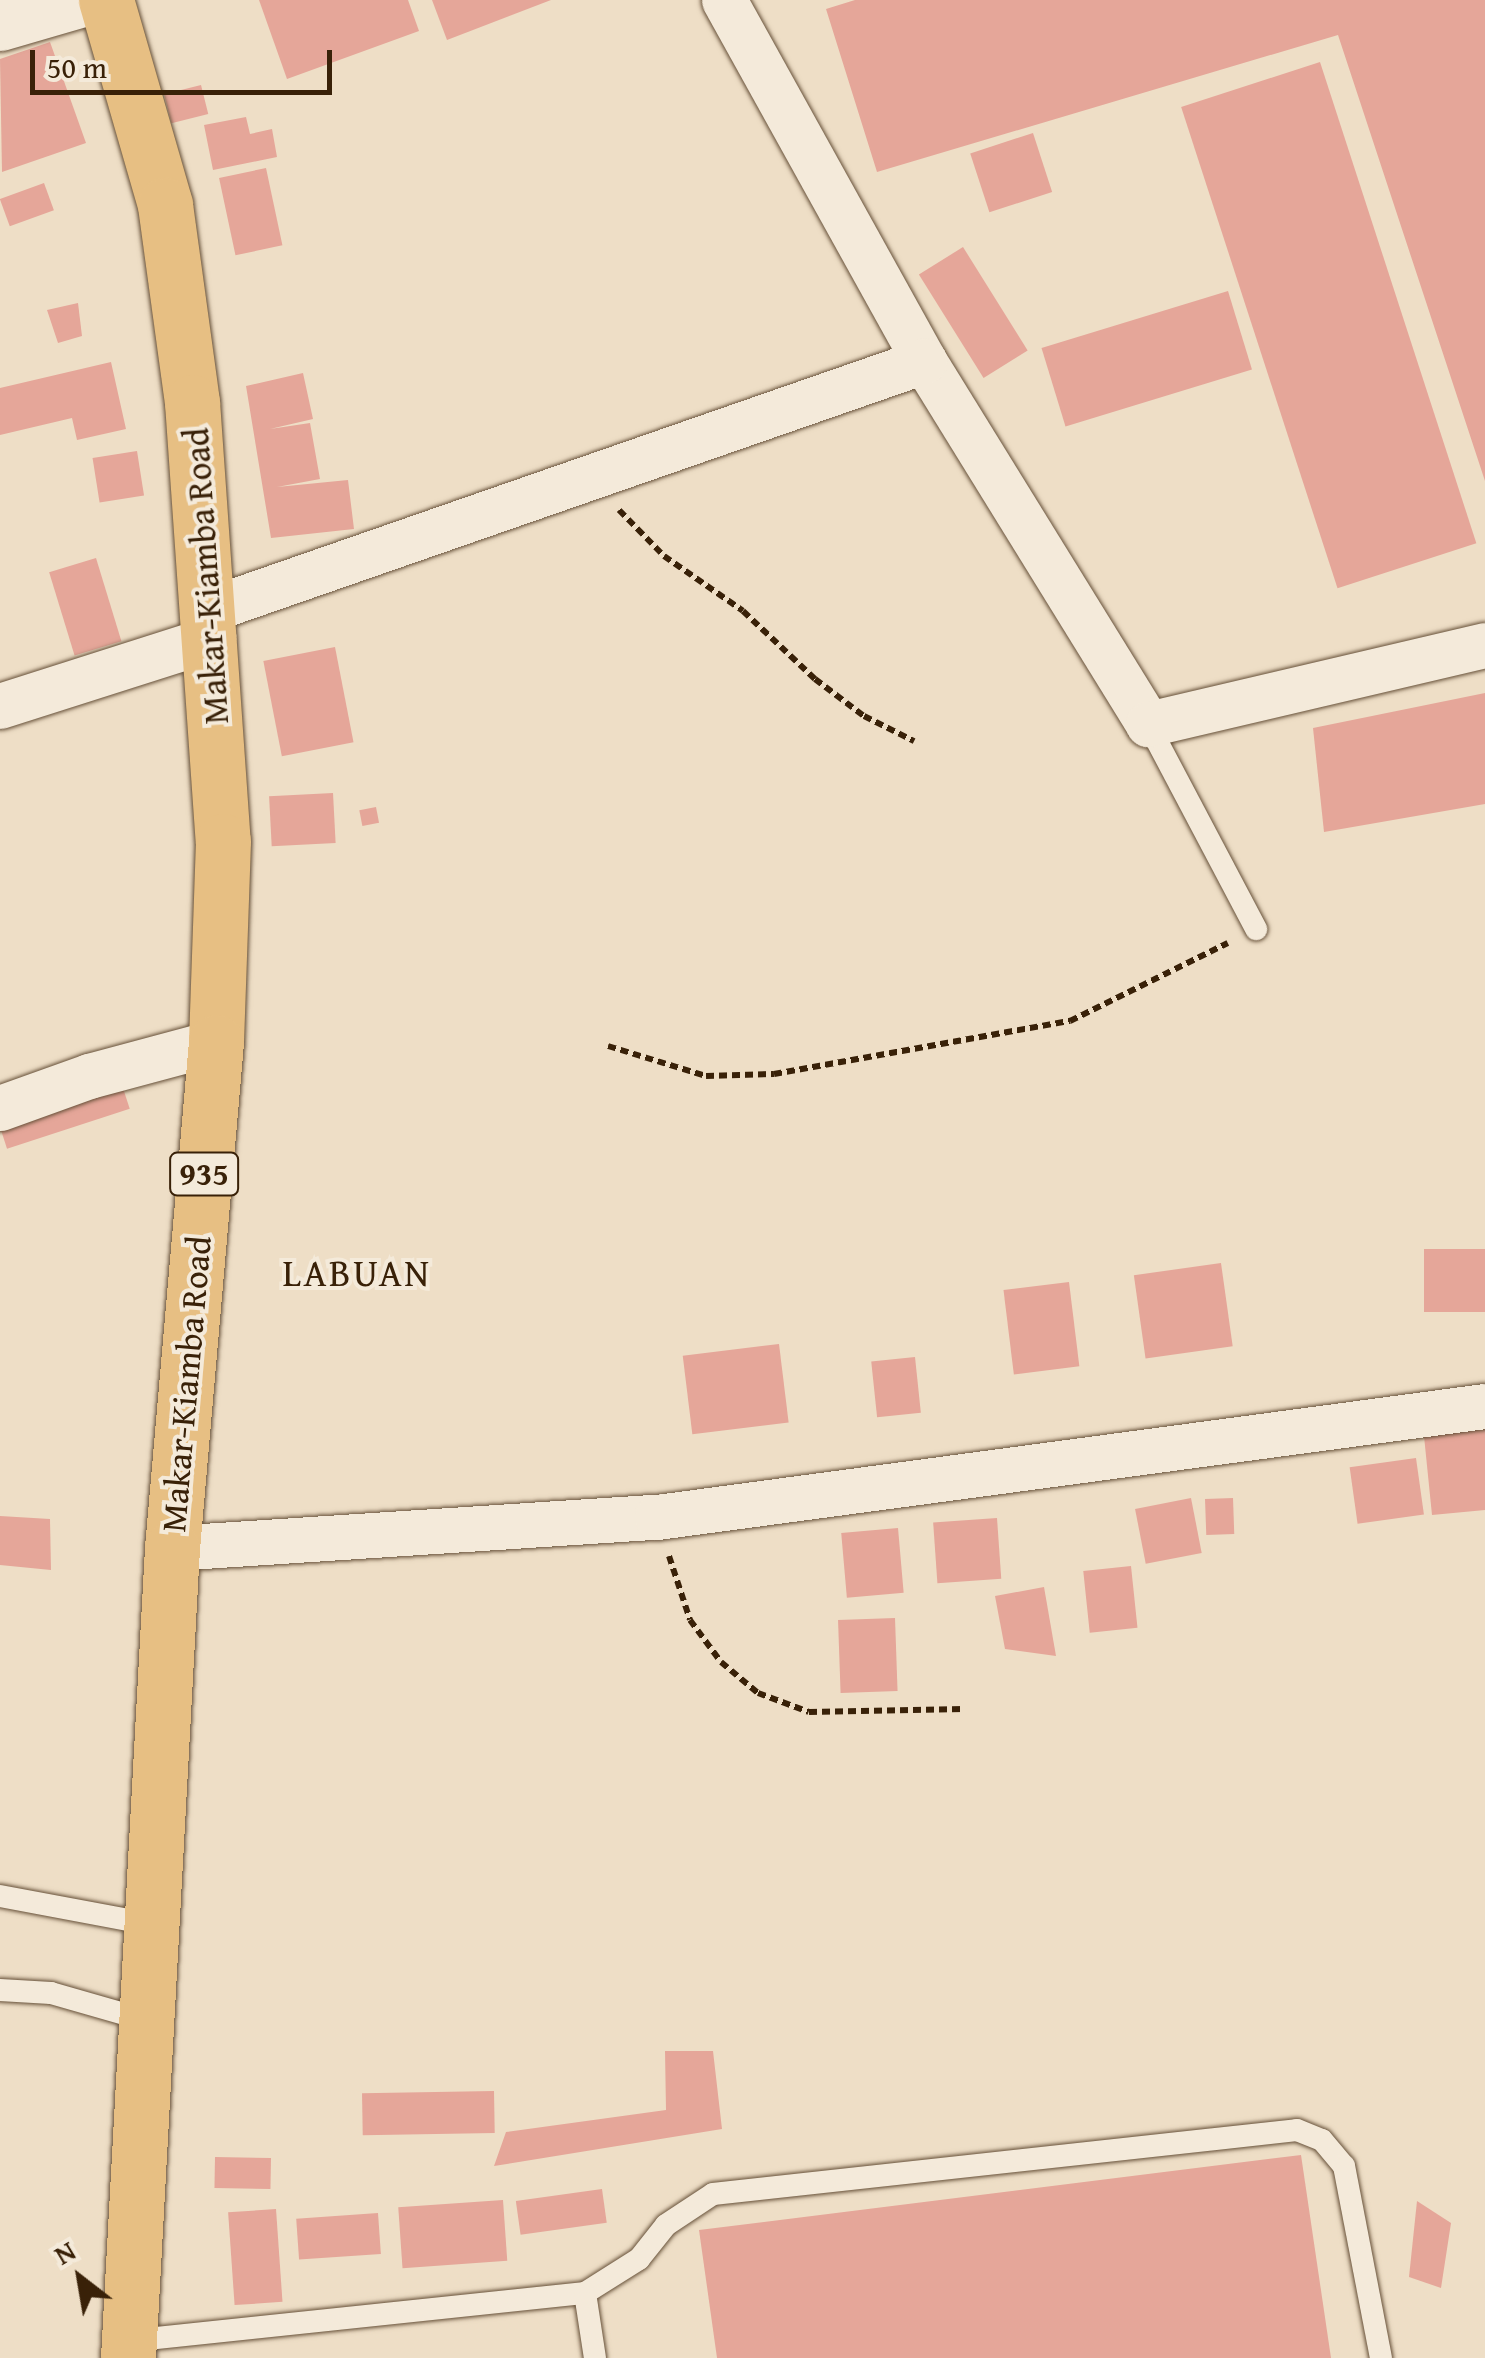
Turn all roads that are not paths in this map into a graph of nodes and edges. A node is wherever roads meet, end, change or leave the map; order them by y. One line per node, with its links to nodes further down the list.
1 (79, 0): 4 (street)
2 (106, 0): 6 (main road, Makar-Kiamba Road / 935)
3 (724, 0): 5 (street)
4 (0, 23)
5 (924, 361): 6 (street); 9 (street)
6 (212, 624): 8 (street); 11 (main road, Makar-Kiamba Road / 935)
7 (1485, 646): 9 (street)
8 (0, 706)
9 (1148, 724): 10 (lane)
10 (1256, 928)
11 (216, 1042): 12 (street); 14 (main road, Makar-Kiamba Road / 935)
12 (0, 1108)
13 (1485, 1406): 14 (street)
14 (172, 1548): 16 (main road, Makar-Kiamba Road / 935)
15 (0, 1896): 16 (lane)
16 (150, 1924): 18 (main road, Makar-Kiamba Road / 935)
17 (0, 1990): 18 (lane)
18 (145, 2020): 20 (main road, Makar-Kiamba Road / 935)
19 (585, 2293): 20 (lane); 21 (lane); 22 (lane)
20 (128, 2350)
21 (595, 2358)
22 (1381, 2358)

